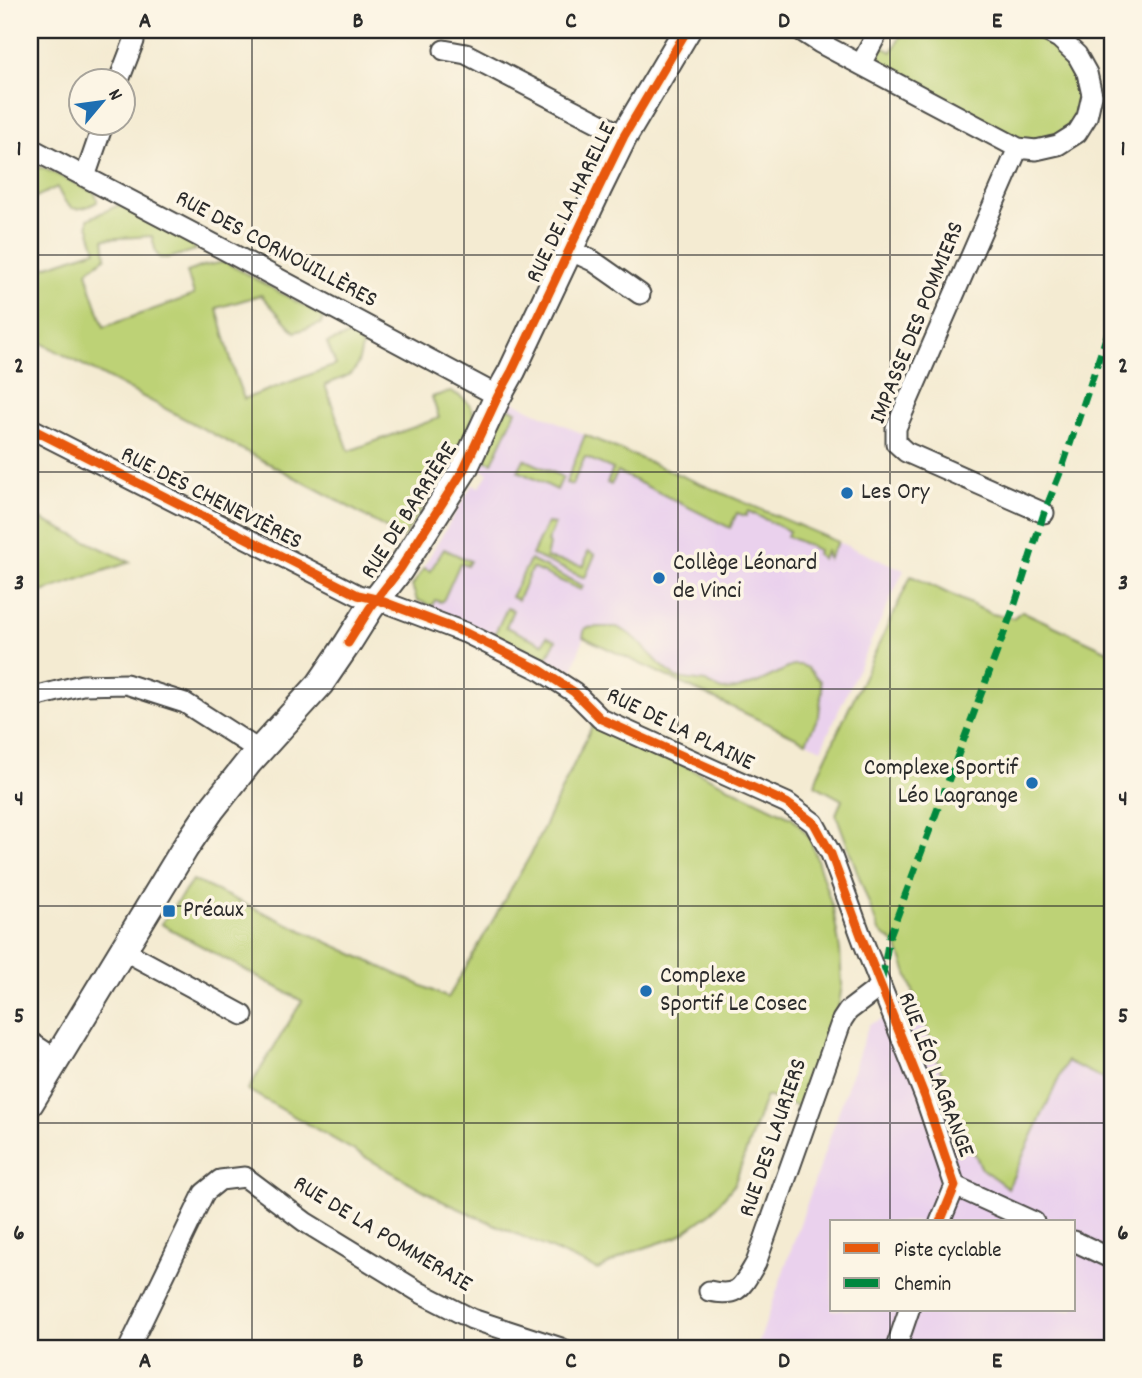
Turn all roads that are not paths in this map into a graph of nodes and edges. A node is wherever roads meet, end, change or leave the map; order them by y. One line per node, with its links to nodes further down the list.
1 (132, 30): 8 (street)
2 (687, 30): 10 (street, RUE DE LA HARELLE)
3 (800, 30): 7 (street)
4 (879, 30): 7 (street)
5 (1056, 32): 12 (street)
6 (444, 50): 10 (street)
7 (861, 64): 12 (street)
8 (124, 66)
9 (99, 136): 13 (street)
10 (624, 136): 14 (street, RUE DE LA HARELLE)
11 (30, 148): 13 (street, RUE DES CORNOUILLÈRES)
12 (1018, 148): 18 (street, IMPASSE DES POMMIERS)
13 (85, 177): 16 (street, RUE DES CORNOUILLÈRES)
14 (569, 250): 15 (street); 16 (street, RUE DE LA HARELLE)
15 (640, 293)
16 (498, 396): 19 (street, RUE DE BARRIÈRE)
17 (30, 428): 19 (street, RUE DES CHENEVIÈRES)
18 (1044, 513)
19 (376, 599): 21 (street, RUE DE BARRIÈRE); 22 (street, RUE DE LA PLAINE)
20 (30, 700): 21 (street)
21 (260, 751): 23 (street, RUE DE BARRIÈRE)
22 (863, 941): 24 (street, RUE LÉO LAGRANGE)
23 (123, 950): 25 (street); 27 (street, RUE DE BARRIÈRE)
24 (881, 986): 29 (street, RUE LÉO LAGRANGE); 34 (street, RUE DES LAURIERS)
25 (243, 1015)
26 (30, 1042): 27 (street)
27 (56, 1059): 28 (street, RUE DE BARRIÈRE)
28 (30, 1103)
29 (955, 1186): 30 (street, RUE LÉO LAGRANGE); 31 (street)
30 (941, 1220)
31 (1030, 1220)
32 (1076, 1242): 33 (street)
33 (1112, 1259)
34 (709, 1291)
35 (908, 1312): 38 (street)
36 (129, 1348): 37 (street, RUE DE LA POMMERAIE)
37 (561, 1348)
38 (896, 1348)

